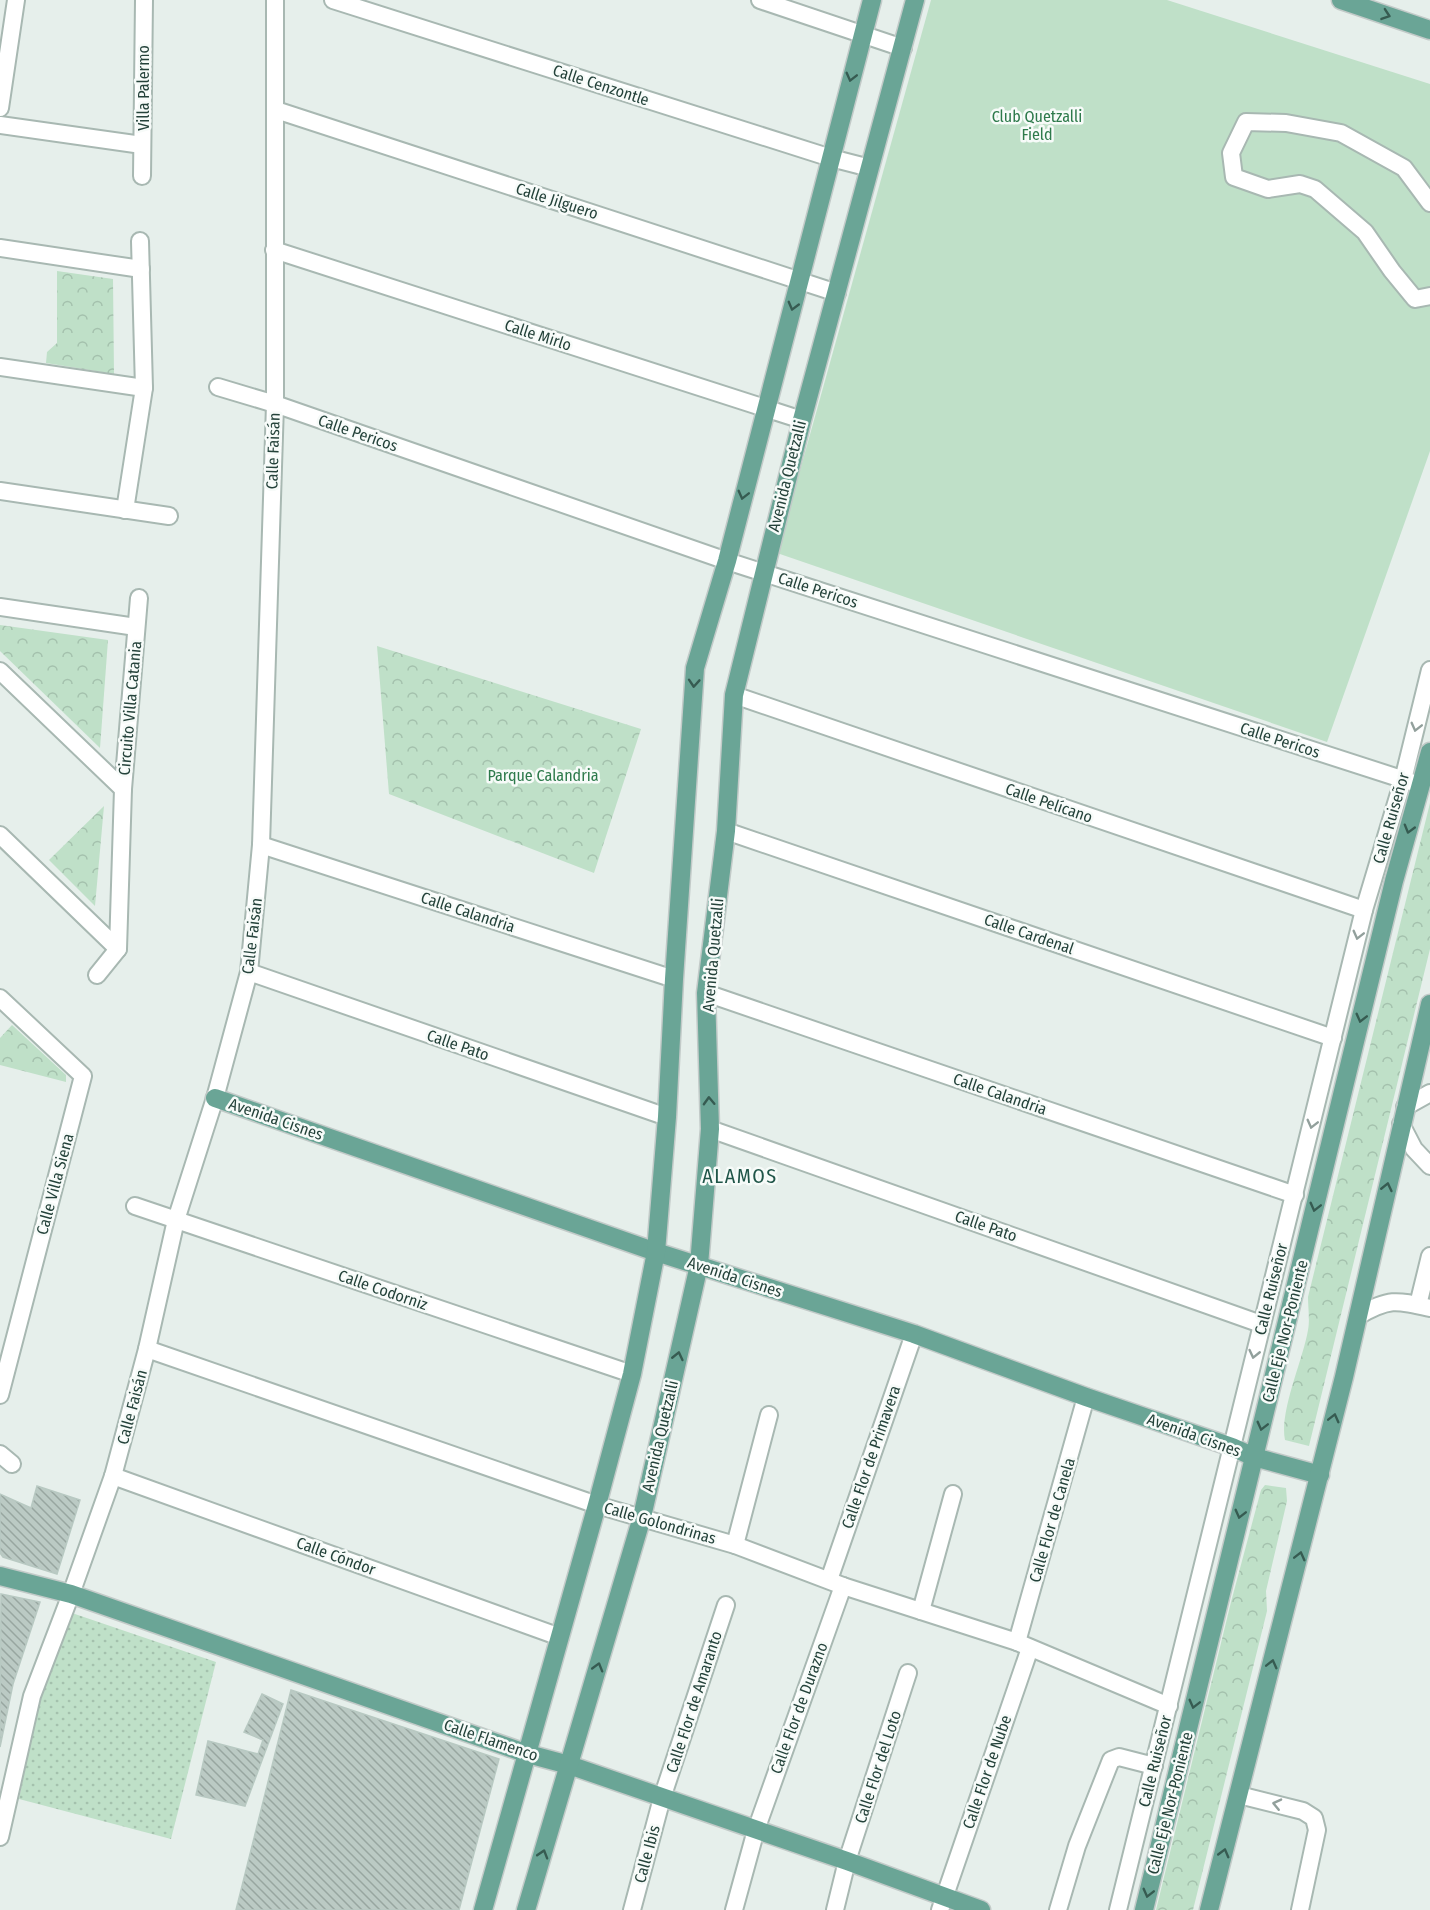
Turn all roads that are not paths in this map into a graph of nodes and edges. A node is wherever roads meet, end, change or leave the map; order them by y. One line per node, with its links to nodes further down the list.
1 (16, 0): 12 (street)
2 (144, 0): 15 (street, Villa Palermo)
3 (275, 0): 13 (street, Calle Faisán)
4 (333, 0): 16 (street, Calle Cenzontle)
5 (760, 0): 10 (street)
6 (872, 0): 10 (main road)
7 (915, 0): 11 (main road, Avenida Quetzalli)
8 (1341, 0): 9 (main road, one-way to 9)
9 (1430, 30)
10 (862, 33): 11 (street); 16 (main road, one-way to 16)
11 (903, 48): 17 (main road, Avenida Quetzalli)
12 (0, 108)
13 (276, 110): 22 (street, Calle Faisán); 24 (street, Calle Jilguero)
14 (0, 124): 15 (street)
15 (142, 145): 18 (street, Villa Palermo)
16 (831, 158): 17 (street, Calle Cenzontle); 24 (main road)
17 (870, 168): 25 (main road, Avenida Quetzalli)
18 (142, 176)
19 (1430, 203): 26 (street)
20 (140, 241): 23 (street)
21 (0, 248): 23 (street)
22 (273, 250): 30 (street, Calle Faisán); 31 (street, Calle Mirlo)
23 (141, 269): 29 (street)
24 (800, 280): 25 (street, Calle Jilguero); 31 (main road, one-way to 31)
25 (837, 293): 32 (main road, Avenida Quetzalli)
26 (1430, 296)
27 (0, 367): 29 (street)
28 (218, 387): 30 (street, Calle Pericos)
29 (144, 388): 34 (street)
30 (275, 404): 36 (street, Calle Pericos); 50 (street, Calle Faisán)
31 (765, 408): 32 (street, Calle Mirlo); 36 (main road, one-way to 36)
32 (802, 420): 37 (main road, Avenida Quetzalli)
33 (0, 491): 34 (street)
34 (125, 510): 35 (street)
35 (169, 516)
36 (727, 561): 37 (street, Calle Pericos); 55 (main road, one-way to 55)
37 (763, 572): 43 (main road, Avenida Quetzalli); 45 (street, Calle Pericos)
38 (139, 598): 40 (street, Circuito Villa Catania)
39 (0, 607): 40 (street, Circuito Villa Catania)
40 (136, 627): 47 (street, Circuito Villa Catania)
41 (1430, 670): 45 (street, Calle Ruiseñor, one-way to 45)
42 (0, 671): 47 (street, Circuito Villa Catania)
43 (734, 695): 48 (main road, Avenida Quetzalli); 51 (street, Calle Pelícano)
44 (1430, 752): 46 (main road, Calle Eje Nor-Poniente)
45 (1403, 780): 46 (street, Calle Pericos); 51 (street, Calle Ruiseñor)
46 (1421, 785): 82 (main road, Calle Eje Nor-Poniente, one-way to 82)
47 (123, 789): 52 (street, Circuito Villa Catania)
48 (726, 831): 56 (main road, Avenida Quetzalli); 59 (street, Calle Cardenal)
49 (0, 836): 52 (street)
50 (261, 845): 53 (street, Calle Faisán); 55 (street, Calle Calandria)
51 (1364, 910): 59 (street, Calle Ruiseñor, one-way to 59)
52 (118, 949): 54 (street)
53 (249, 972): 61 (street, Calle Faisán); 63 (street, Calle Pato)
54 (97, 975)
55 (674, 979): 63 (main road)
56 (706, 993): 64 (main road, Avenida Quetzalli, one-way to 56); 66 (street, Calle Calandria)
57 (1430, 1004): 62 (main road)
58 (2, 1005): 78 (street, Calle Villa Siena)
59 (1333, 1038): 66 (street, Calle Ruiseñor, one-way to 66)
60 (1430, 1093): 62 (street)
61 (215, 1098): 68 (street, Calle Faisán); 69 (main road, Avenida Cisnes)
62 (1403, 1116): 65 (street); 73 (main road, one-way to 62)
63 (667, 1117): 69 (main road)
64 (710, 1129): 71 (main road, Avenida Quetzalli); 74 (street, Calle Pato)
65 (1430, 1166)
66 (1294, 1195): 74 (street, Calle Ruiseñor)
67 (135, 1206): 68 (street, Calle Codorniz)
68 (176, 1220): 76 (street, Calle Faisán); 77 (street, Calle Codorniz)
69 (656, 1252): 71 (main road, Avenida Cisnes); 77 (main road)
70 (1430, 1256): 72 (street)
71 (699, 1265): 75 (main road, Avenida Cisnes); 87 (main road, Avenida Quetzalli, one-way to 71)
72 (1424, 1307): 73 (street)
73 (1358, 1316): 83 (main road, one-way to 73)
74 (1261, 1324): 81 (street, Calle Ruiseñor, one-way to 81)
75 (914, 1334): 79 (main road, Avenida Cisnes); 90 (street, Calle Flor de Primavera)
76 (147, 1349): 84 (street, Calle Faisán); 86 (street, Calle Golondrinas)
77 (632, 1374): 86 (main road)
78 (0, 1395)
79 (1086, 1397): 81 (main road, Avenida Cisnes); 95 (street, Calle Flor de Canela)
80 (769, 1415): 88 (street)
81 (1232, 1447): 82 (main road, Avenida Cisnes); 97 (street, Calle Ruiseñor)
82 (1254, 1457): 83 (main road, Avenida Cisnes); 115 (main road, Calle Eje Nor-Poniente, one-way to 115)
83 (1320, 1474): 101 (main road, one-way to 83)
84 (113, 1476): 91 (street, Calle Faisán); 94 (street, Calle Cóndor)
85 (953, 1494): 93 (street)
86 (597, 1505): 87 (street, Calle Golondrinas); 94 (main road)
87 (642, 1517): 88 (street, Calle Golondrinas); 99 (main road, Avenida Quetzalli, one-way to 87)
88 (735, 1545): 90 (street, Calle Golondrinas)
89 (0, 1576): 91 (main road, Calle Flamenco)
90 (836, 1583): 93 (street, Calle Golondrinas); 103 (street, Calle Flor de Durazno)
91 (71, 1594): 98 (main road, Calle Flamenco); 104 (street, Calle Faisán)
92 (726, 1605): 102 (street, Calle Flor de Amaranto)
93 (921, 1611): 95 (street, Calle Golondrinas)
94 (560, 1637): 98 (main road)
95 (1024, 1645): 97 (street, Calle Golondrinas); 106 (street, Calle Flor de Nube)
96 (909, 1673): 105 (street, Calle Flor del Loto)
97 (1169, 1706): 100 (street, Calle Ruiseñor)
98 (528, 1754): 99 (main road, Calle Flamenco); 107 (main road)
99 (569, 1765): 102 (main road, Calle Flamenco); 108 (main road, Avenida Quetzalli, one-way to 99)
100 (1154, 1766): 113 (street); 114 (street, Calle Ruiseñor)
101 (1239, 1795): 116 (main road, one-way to 101); 117 (street, one-way to 101)
102 (662, 1798): 103 (main road, Calle Flamenco); 109 (street, Calle Ibis)
103 (756, 1830): 105 (main road, Calle Flamenco); 110 (street, Calle Flor de Durazno)
104 (0, 1838)
105 (848, 1861): 106 (main road, Calle Flamenco); 111 (street, Calle Flor del Loto)
106 (942, 1904): 112 (main road, Calle Flamenco)
107 (483, 1910)
108 (526, 1910)
109 (632, 1910)
110 (734, 1910)
111 (835, 1910)
112 (981, 1910)
113 (1058, 1910)
114 (1118, 1910)
115 (1144, 1910)
116 (1209, 1910)
117 (1300, 1910)

